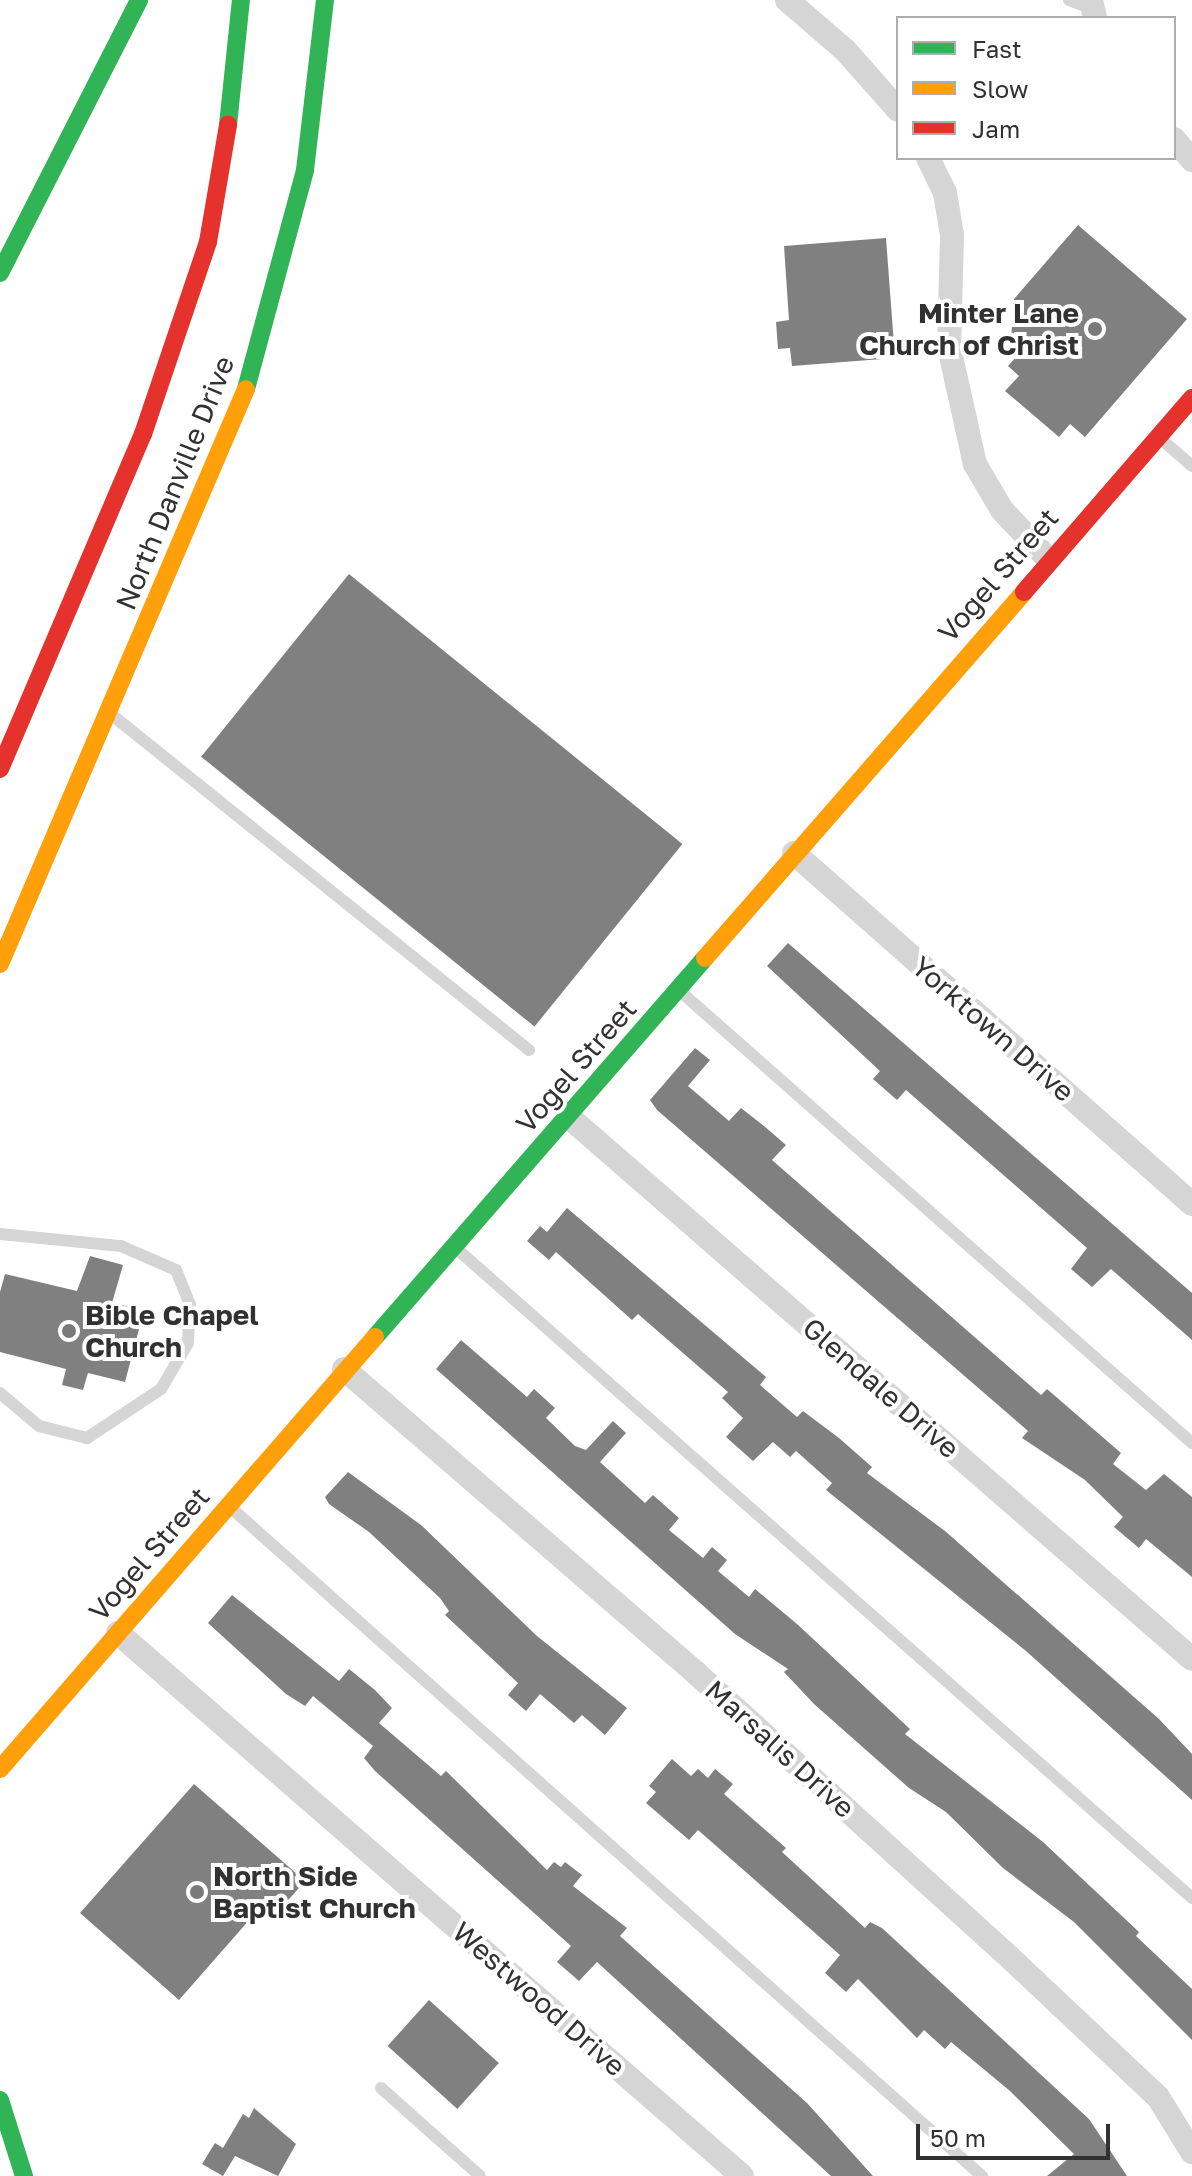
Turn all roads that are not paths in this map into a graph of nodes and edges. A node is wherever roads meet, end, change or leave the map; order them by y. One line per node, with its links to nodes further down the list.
1 (139, 0): 7 (main road)
2 (241, 0): 13 (main road)
3 (325, 0): 12 (main road, North Danville Drive)
4 (787, 0): 5 (street)
5 (896, 108)
6 (929, 160): 11 (street)
7 (0, 273)
8 (1192, 398): 9 (main road, Vogel Street)
9 (1158, 436): 10 (lane); 11 (main road, Vogel Street)
10 (1192, 466)
11 (1048, 559): 14 (main road, Vogel Street)
12 (109, 713): 15 (main road, North Danville Drive); 17 (lane)
13 (0, 769)
14 (794, 853): 16 (main road, Vogel Street); 19 (street, Yorktown Drive)
15 (0, 964)
16 (678, 990): 18 (main road, Vogel Street); 24 (lane)
17 (529, 1050)
18 (570, 1118): 21 (main road, Vogel Street); 27 (street, Glendale Drive)
19 (1192, 1204)
20 (0, 1234): 23 (lane)
21 (454, 1247): 22 (main road, Vogel Street); 29 (lane)
22 (344, 1369): 25 (main road, Vogel Street); 32 (street, Marsalis Drive)
23 (0, 1393)
24 (1192, 1443)
25 (228, 1505): 26 (main road, Vogel Street); 36 (lane)
26 (118, 1633): 28 (main road, Vogel Street); 35 (street, Westwood Drive)
27 (1192, 1659)
28 (0, 1769)
29 (1192, 1898)
30 (381, 2088): 34 (lane)
31 (0, 2100): 33 (main road)
32 (1192, 2152)
33 (24, 2176)
34 (480, 2176)
35 (742, 2176)
36 (982, 2176)

